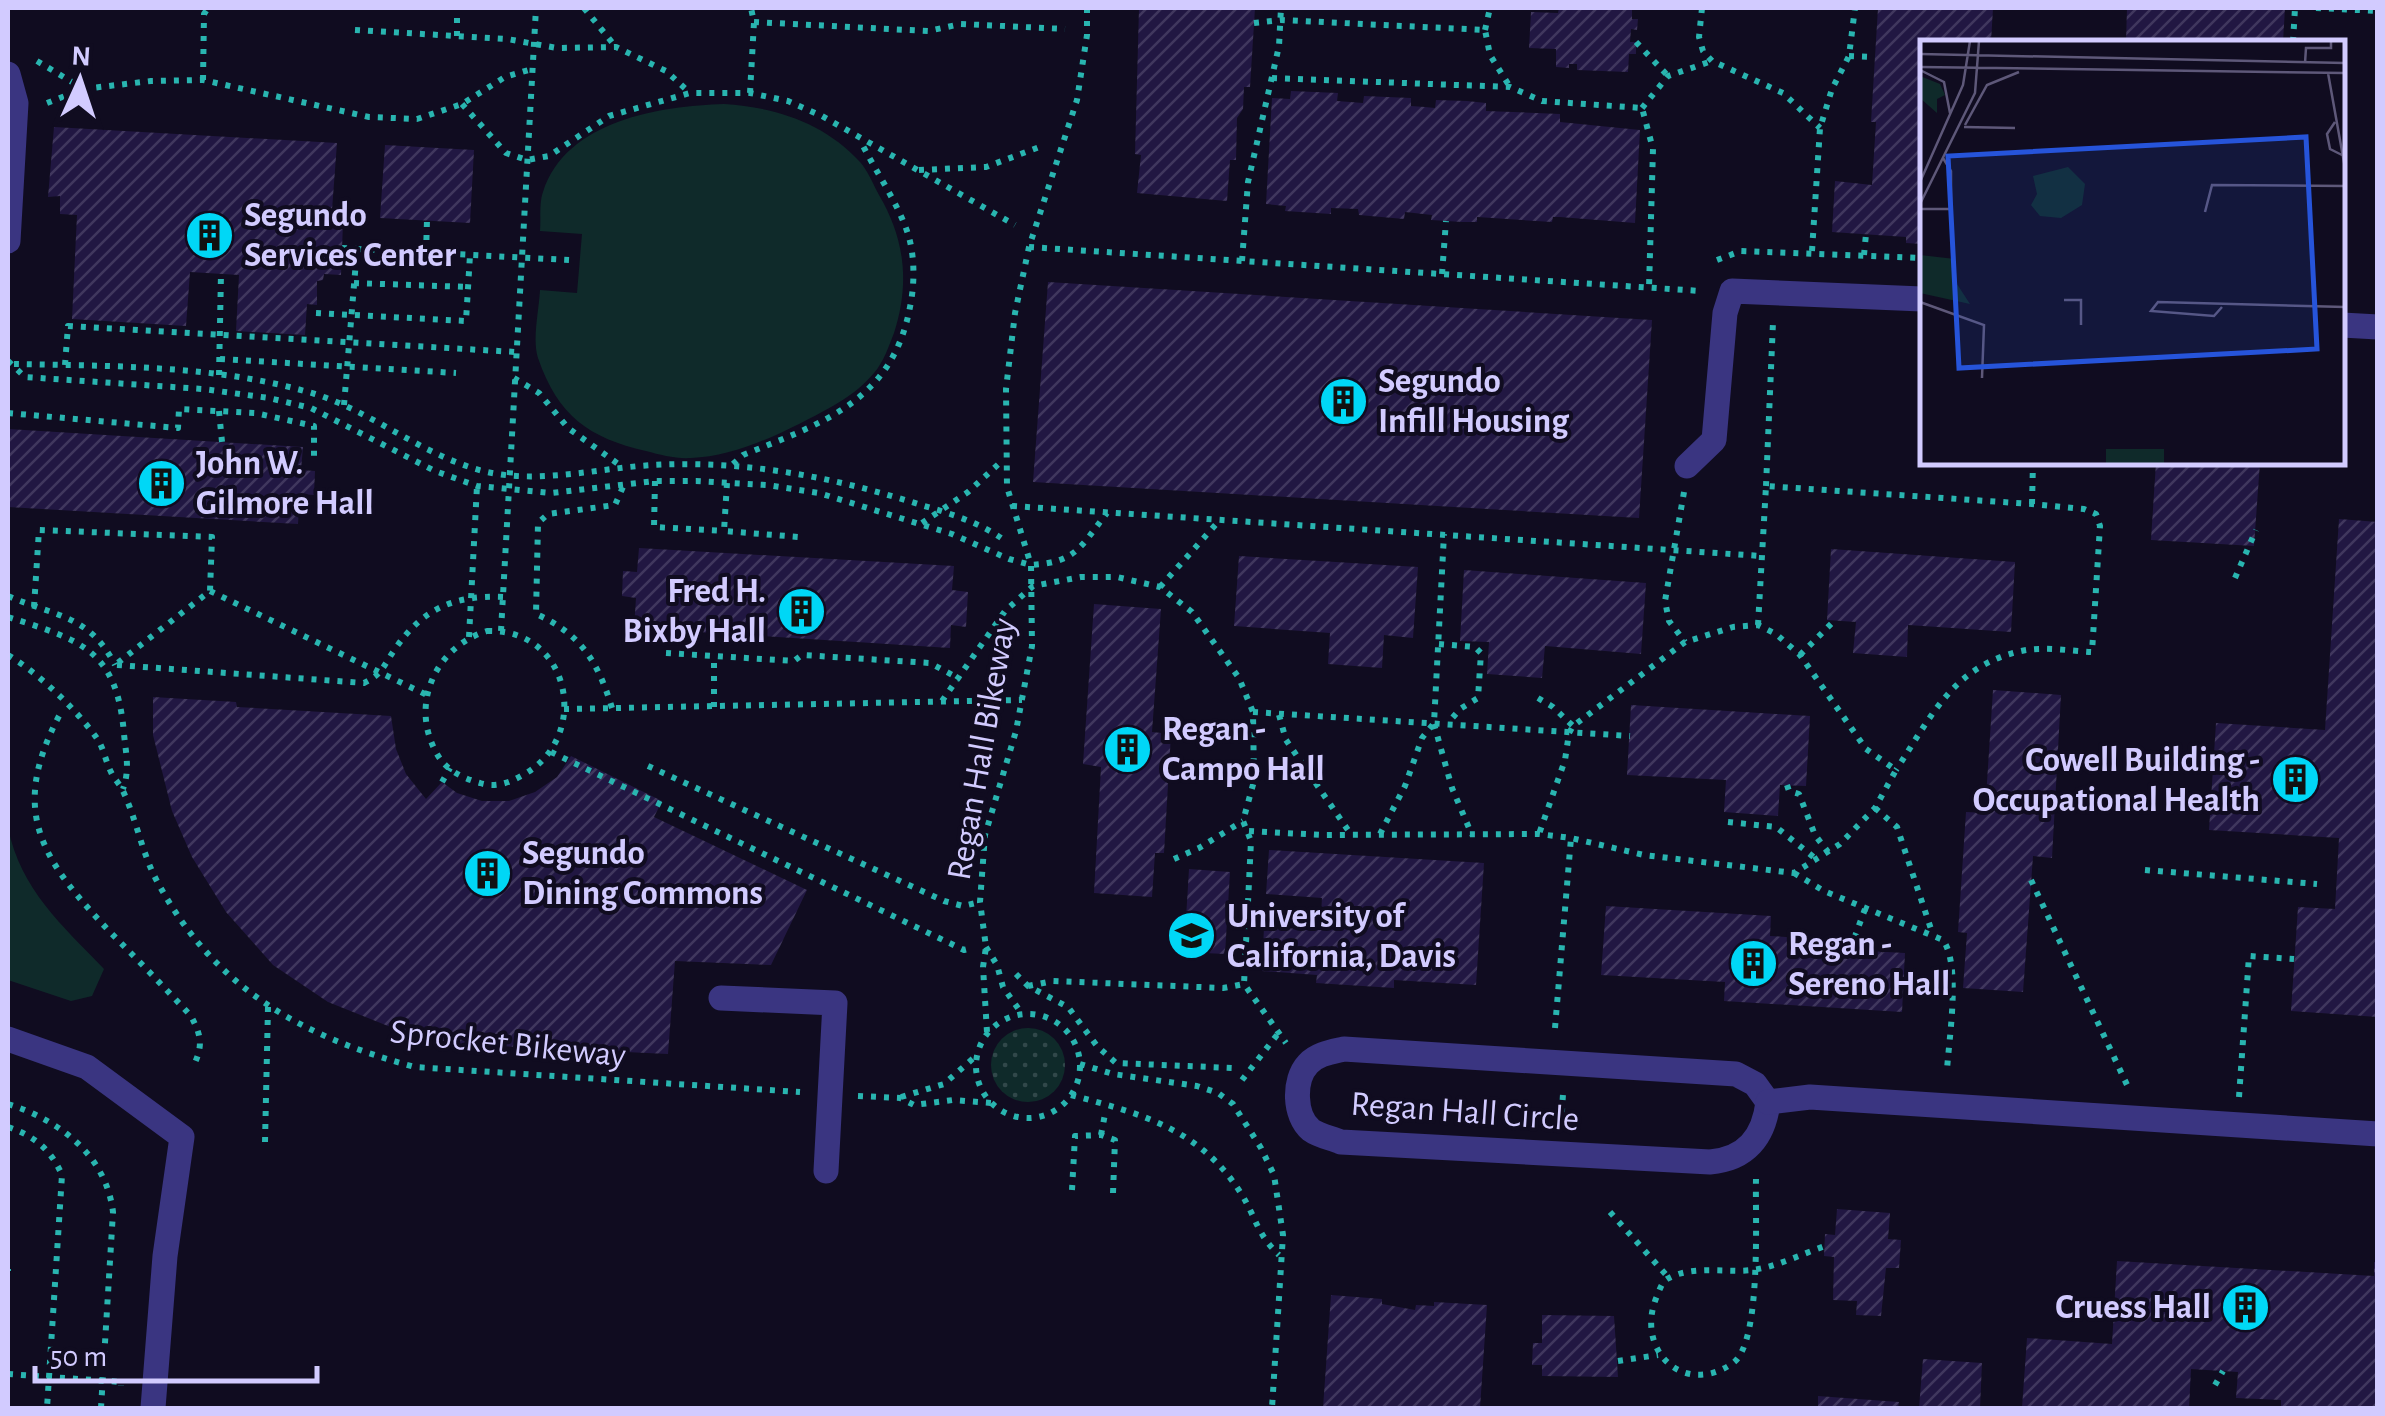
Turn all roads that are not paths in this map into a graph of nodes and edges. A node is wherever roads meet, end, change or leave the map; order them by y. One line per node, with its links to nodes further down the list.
1 (17, 67): 2 (street)
2 (8, 241)
3 (1920, 300): 6 (street)
4 (2345, 325): 5 (street)
5 (2378, 327)
6 (1687, 466)
7 (721, 998): 11 (street)
8 (8, 1039): 12 (street)
9 (1768, 1102): 9 (street, Regan Hall Circle); 10 (street)
10 (2378, 1134)
11 (826, 1171)
12 (153, 1408)

